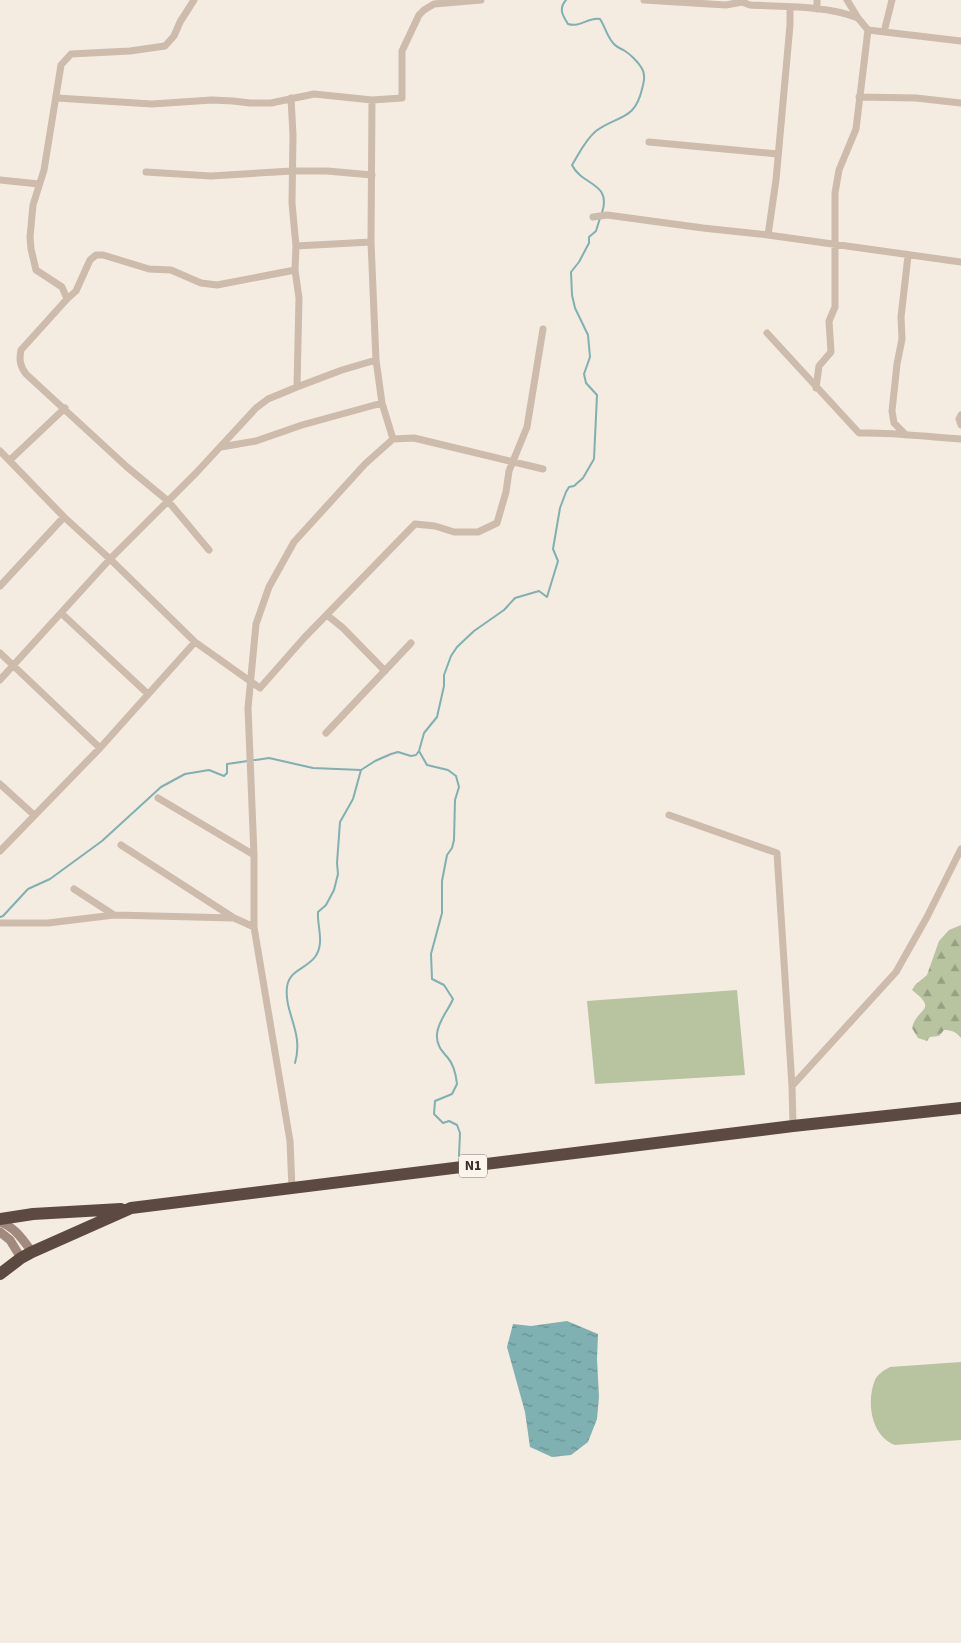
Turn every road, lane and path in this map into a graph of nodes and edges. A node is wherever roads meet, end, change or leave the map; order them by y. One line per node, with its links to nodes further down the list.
1 (194, 0): 15 (street)
2 (481, 0): 17 (street)
3 (644, 0): 7 (street)
4 (817, 0): 9 (street)
5 (847, 0): 10 (street)
6 (892, 0): 12 (street)
7 (742, 1): 8 (street)
8 (790, 7): 9 (street); 20 (street)
9 (816, 9): 10 (street)
10 (858, 18): 11 (street)
11 (868, 30): 12 (street); 14 (street)
12 (884, 32): 13 (street)
13 (961, 41)
14 (859, 97): 18 (street); 29 (street)
15 (57, 98): 16 (street); 25 (street)
16 (290, 98): 17 (street); 21 (street)
17 (372, 100): 23 (street)
18 (961, 103)
19 (649, 142): 20 (street)
20 (778, 154): 27 (street)
21 (292, 171): 22 (street); 23 (street); 30 (street)
22 (146, 172)
23 (372, 175): 28 (street)
24 (0, 180): 25 (street)
25 (39, 184): 34 (street)
26 (594, 217): 27 (street)
27 (768, 235): 29 (street)
28 (371, 242): 30 (street); 37 (street)
29 (834, 245): 31 (street); 39 (street)
30 (296, 246): 33 (street)
31 (908, 256): 32 (street); 44 (street)
32 (961, 262)
33 (295, 270): 34 (street); 38 (street)
34 (67, 299): 41 (street)
35 (543, 329): 50 (street)
36 (767, 333): 39 (street)
37 (376, 360): 38 (street); 40 (street)
38 (297, 387): 47 (street)
39 (816, 388): 44 (street)
40 (382, 403): 45 (street); 47 (street)
41 (65, 408): 49 (street); 52 (street)
42 (961, 416): 43 (street)
43 (961, 425)
44 (906, 436): 46 (street)
45 (393, 439): 50 (street); 65 (street)
46 (961, 439)
47 (221, 446): 52 (street)
48 (0, 451): 49 (street)
49 (10, 460): 53 (street)
50 (512, 462): 51 (street); 58 (street)
51 (543, 469)
52 (168, 501): 54 (street); 55 (street)
53 (64, 517): 55 (street); 56 (street)
54 (209, 550)
55 (110, 559): 57 (street); 59 (street)
56 (0, 586)
57 (61, 613): 62 (street); 66 (street)
58 (327, 615): 63 (street); 65 (street)
59 (195, 642): 65 (street); 66 (street)
60 (411, 643): 63 (street)
61 (0, 653): 62 (street)
62 (13, 666): 64 (street); 68 (street)
63 (385, 670): 67 (street)
64 (0, 680)
65 (249, 681): 76 (street)
66 (148, 694): 68 (street)
67 (326, 733)
68 (100, 748): 72 (street)
69 (0, 784): 72 (street)
70 (158, 798): 76 (street)
71 (669, 814): 82 (street)
72 (34, 815): 75 (street)
73 (121, 845): 79 (street)
74 (961, 849): 82 (street)
75 (0, 851)
76 (254, 855): 81 (street)
77 (74, 889): 78 (street)
78 (114, 916): 79 (street); 80 (street)
79 (234, 918): 81 (street)
80 (0, 923)
81 (254, 927): 85 (street)
82 (792, 1086): 84 (street)
83 (961, 1108): 84 (highway, N1)
84 (793, 1126): 85 (highway, N1)
85 (292, 1189): 86 (highway, N1)
86 (131, 1208): 87 (highway); 89 (highway, N1)
87 (0, 1221): 89 (main road)
88 (0, 1232): 89 (main road)
89 (27, 1255): 90 (highway, N1)
90 (0, 1274)

